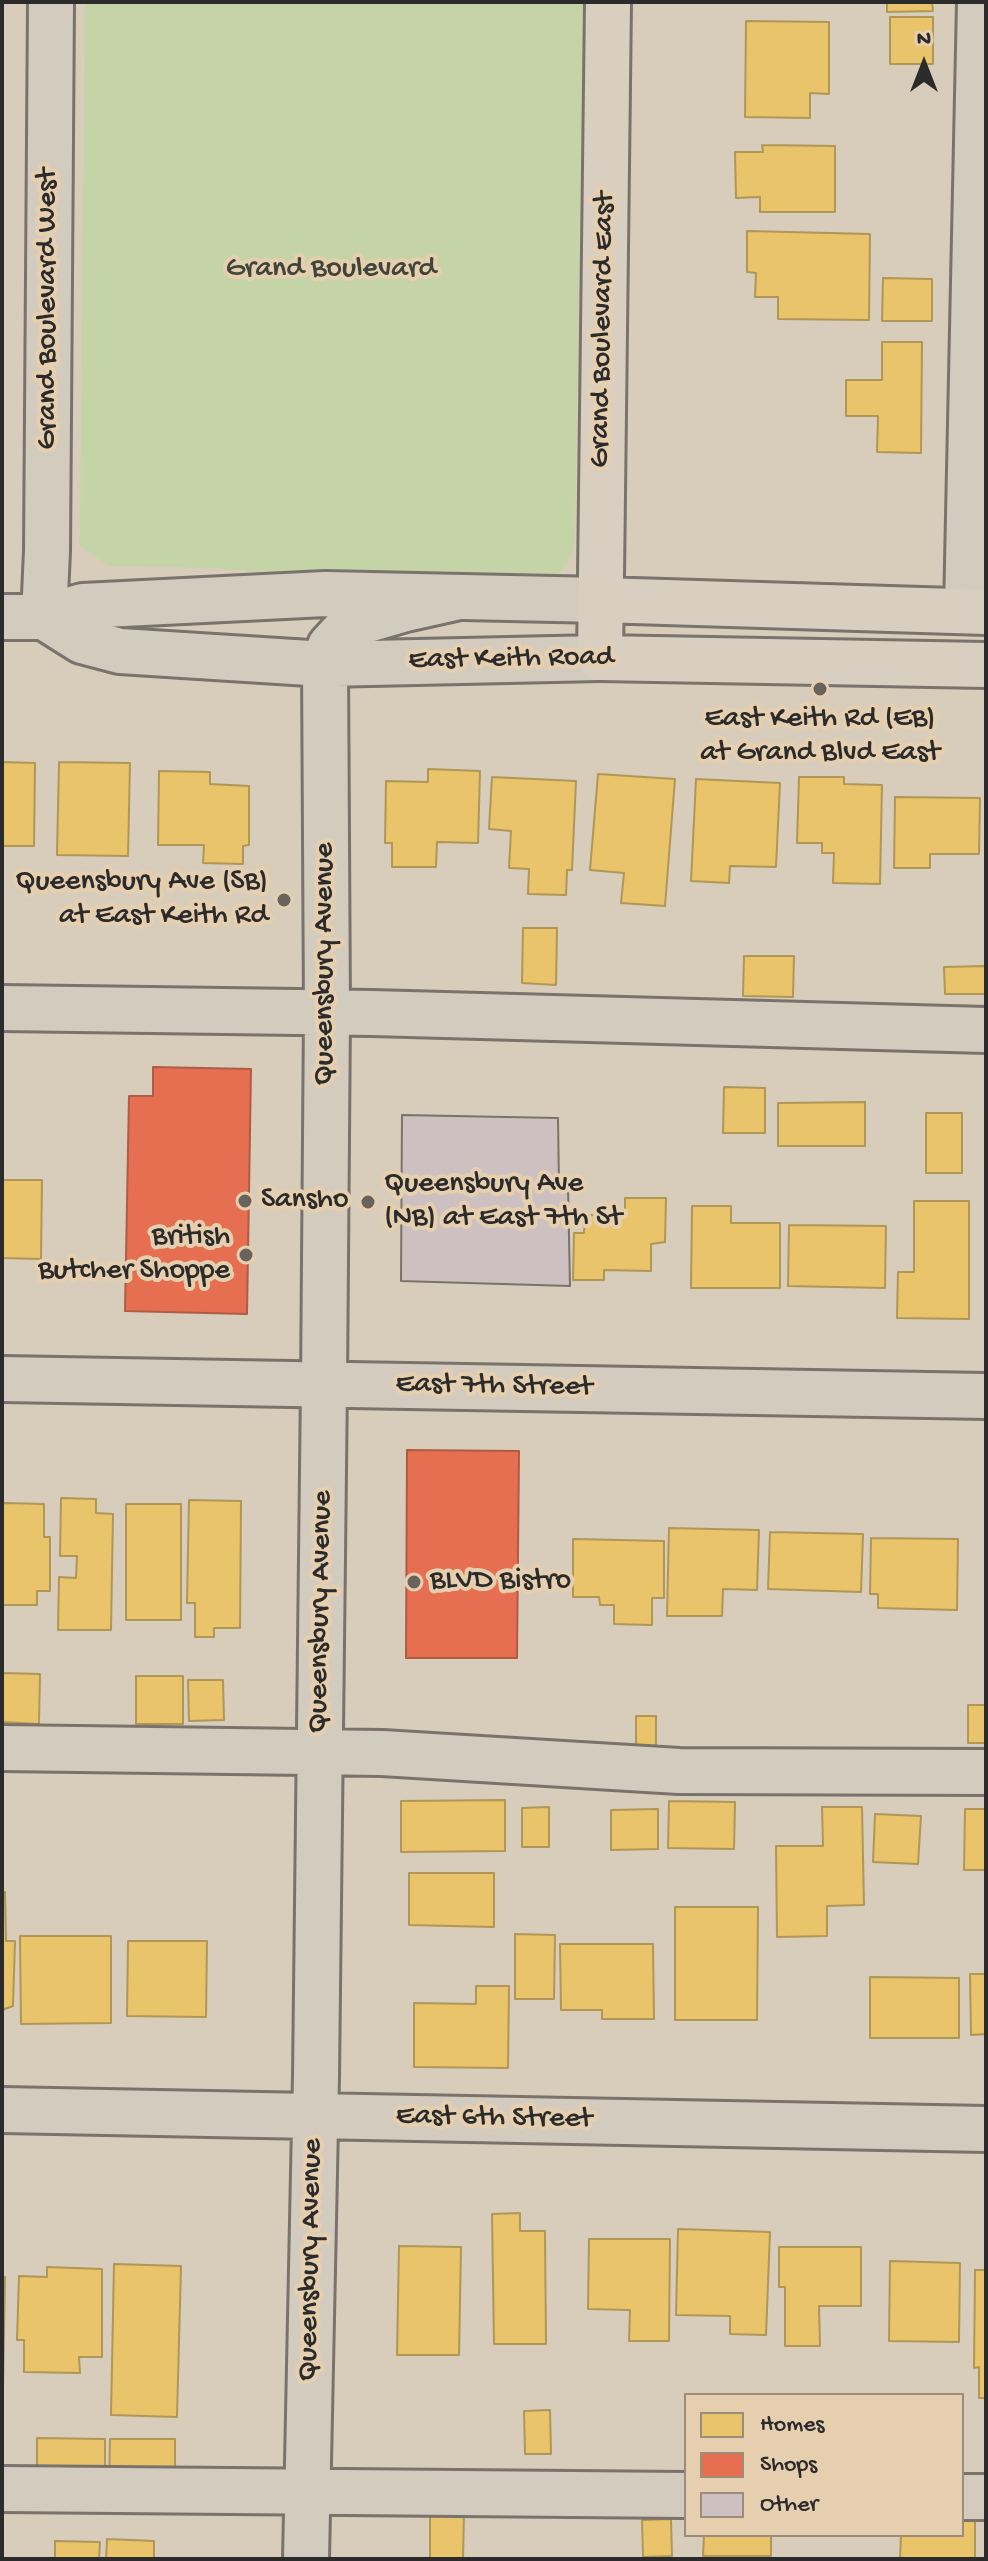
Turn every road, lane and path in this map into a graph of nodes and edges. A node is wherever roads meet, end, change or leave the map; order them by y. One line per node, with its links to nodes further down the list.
1 (51, 2): 8 (street, Grand Boulevard West)
2 (608, 2): 6 (main road, Grand Boulevard East)
3 (980, 2): 7 (street)
4 (459, 597): 5 (street, East Keith Road); 6 (street, East Keith Road); 10 (street)
5 (227, 599): 8 (street, East Keith Road); 10 (street)
6 (601, 600): 7 (main road, East Keith Road); 9 (main road, Grand Boulevard East)
7 (977, 611)
8 (23, 617): 10 (street, East Keith Road)
9 (600, 658): 10 (street, East Keith Road); 11 (main road, East Keith Road)
10 (325, 664): 13 (street, Queensbury Avenue)
11 (986, 665)
12 (2, 1008): 13 (street)
13 (327, 1013): 14 (street); 16 (street, Queensbury Avenue)
14 (986, 1030)
15 (2, 1379): 16 (street, East 7th Street)
16 (324, 1384): 17 (street, East 7th Street); 19 (street, Queensbury Avenue)
17 (986, 1396)
18 (2, 1748): 19 (street)
19 (320, 1753): 20 (street); 22 (street, Queensbury Avenue)
20 (986, 1772)
21 (2, 2110): 22 (street, East 6th Street)
22 (315, 2115): 23 (street, East 6th Street); 25 (street, Queensbury Avenue)
23 (986, 2129)
24 (2, 2489): 25 (street)
25 (307, 2493): 26 (street); 29 (street, Queensbury Avenue)
26 (684, 2495)
27 (964, 2497): 28 (street)
28 (986, 2497)
29 (306, 2559)

